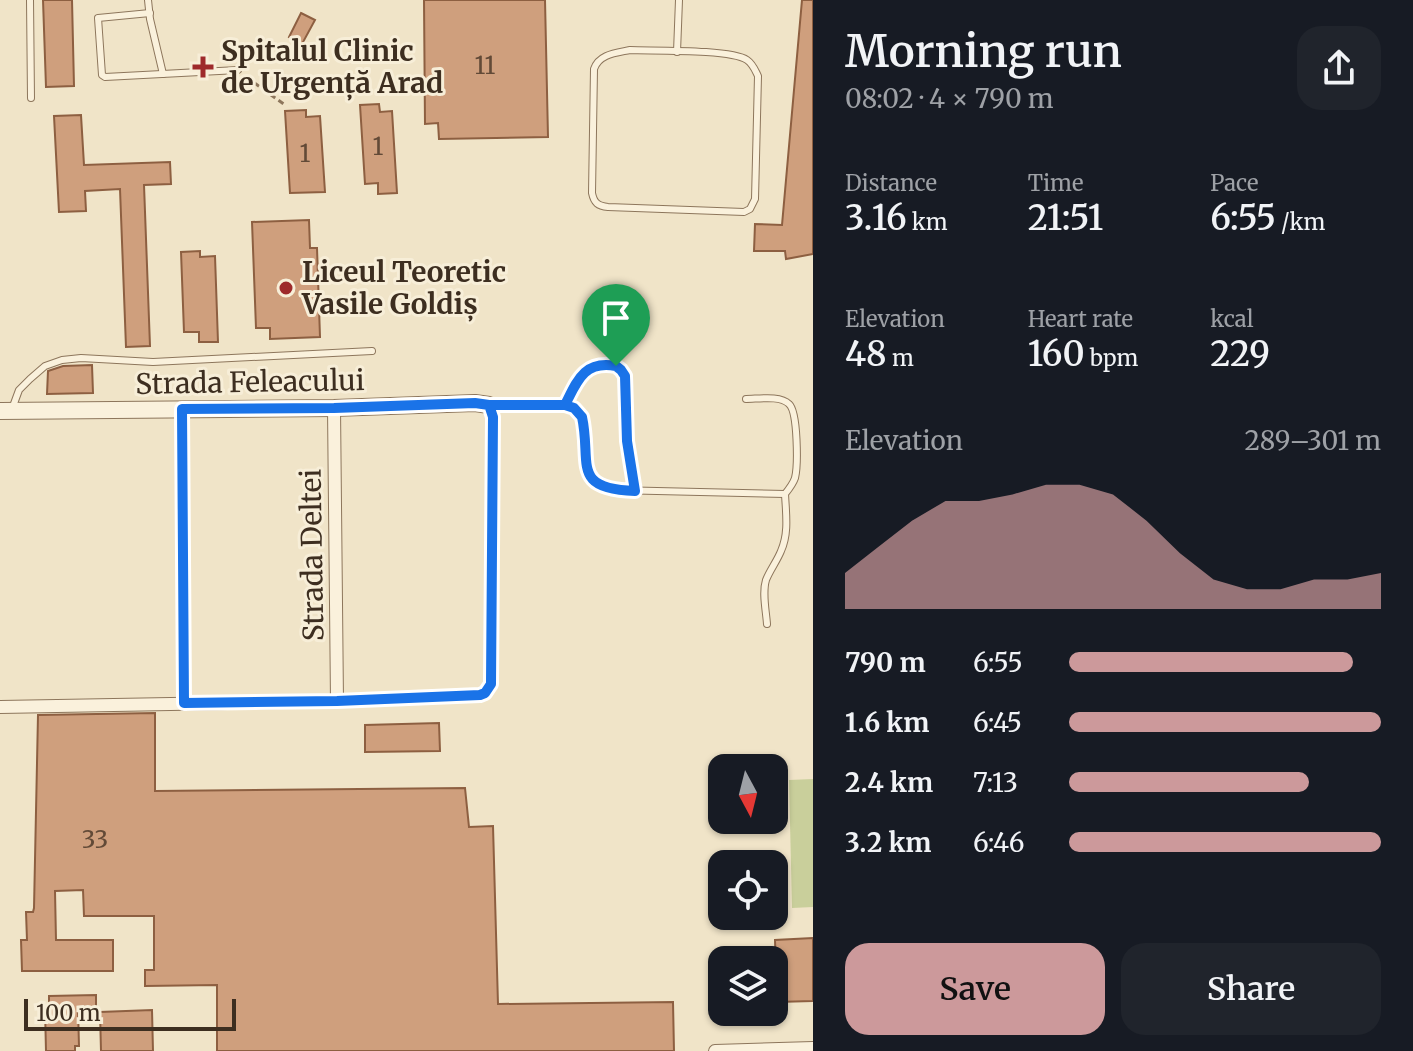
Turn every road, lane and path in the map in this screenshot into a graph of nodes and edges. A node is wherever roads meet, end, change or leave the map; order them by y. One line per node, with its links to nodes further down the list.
1 (30, 0): 8 (lane)
2 (148, 0): 4 (lane)
3 (679, 0): 5 (lane)
4 (150, 13): 7 (lane); 7 (lane)
5 (677, 52): 5 (lane)
6 (238, 70): 7 (lane); 9 (path)
7 (163, 74)
8 (31, 98)
9 (285, 105)
10 (372, 351): 16 (lane, Strada Feleacului)
11 (746, 399): 18 (lane)
12 (489, 405): 13 (lane); 14 (street, Strada Feleacului); 20 (street)
13 (565, 405): 17 (lane); 17 (lane)
14 (334, 408): 15 (street, Strada Feleacului); 20 (street, Strada Deltei)
15 (182, 409): 16 (street, Strada Feleacului); 21 (street)
16 (6, 410)
17 (635, 491): 18 (lane)
18 (785, 494): 19 (lane)
19 (767, 624)
20 (337, 701): 21 (street)
21 (184, 703): 22 (street)
22 (0, 707)
23 (813, 1048): 24 (street)
24 (715, 1051)

